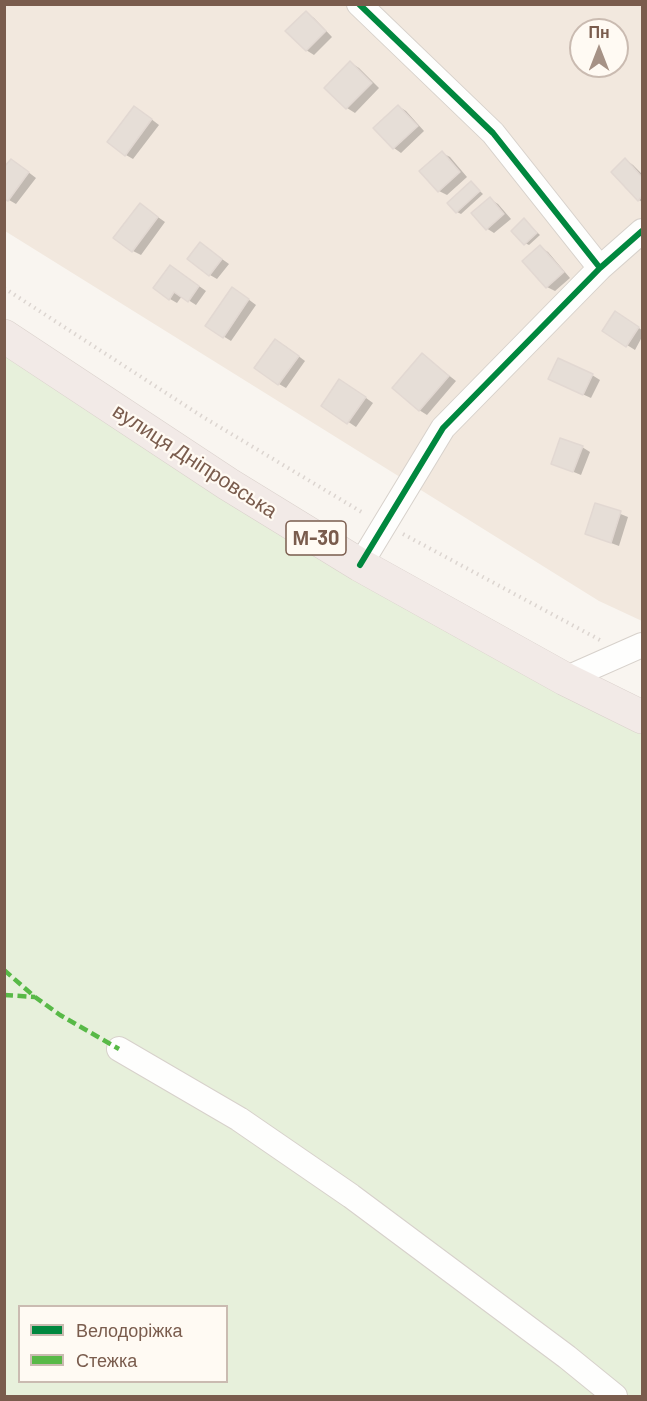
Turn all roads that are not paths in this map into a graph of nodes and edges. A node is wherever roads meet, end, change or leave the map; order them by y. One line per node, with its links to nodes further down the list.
1 (359, 4): 3 (street)
2 (642, 231): 3 (street)
3 (600, 268): 5 (street)
4 (4, 336): 5 (highway, вулиця Дніпровська / М-30)
5 (360, 565): 7 (highway, вулиця Дніпровська / М-30)
6 (634, 649): 7 (street)
7 (565, 679): 8 (highway, вулиця Дніпровська / М-30)
8 (642, 717)
9 (119, 1049): 10 (street)
10 (615, 1396)

